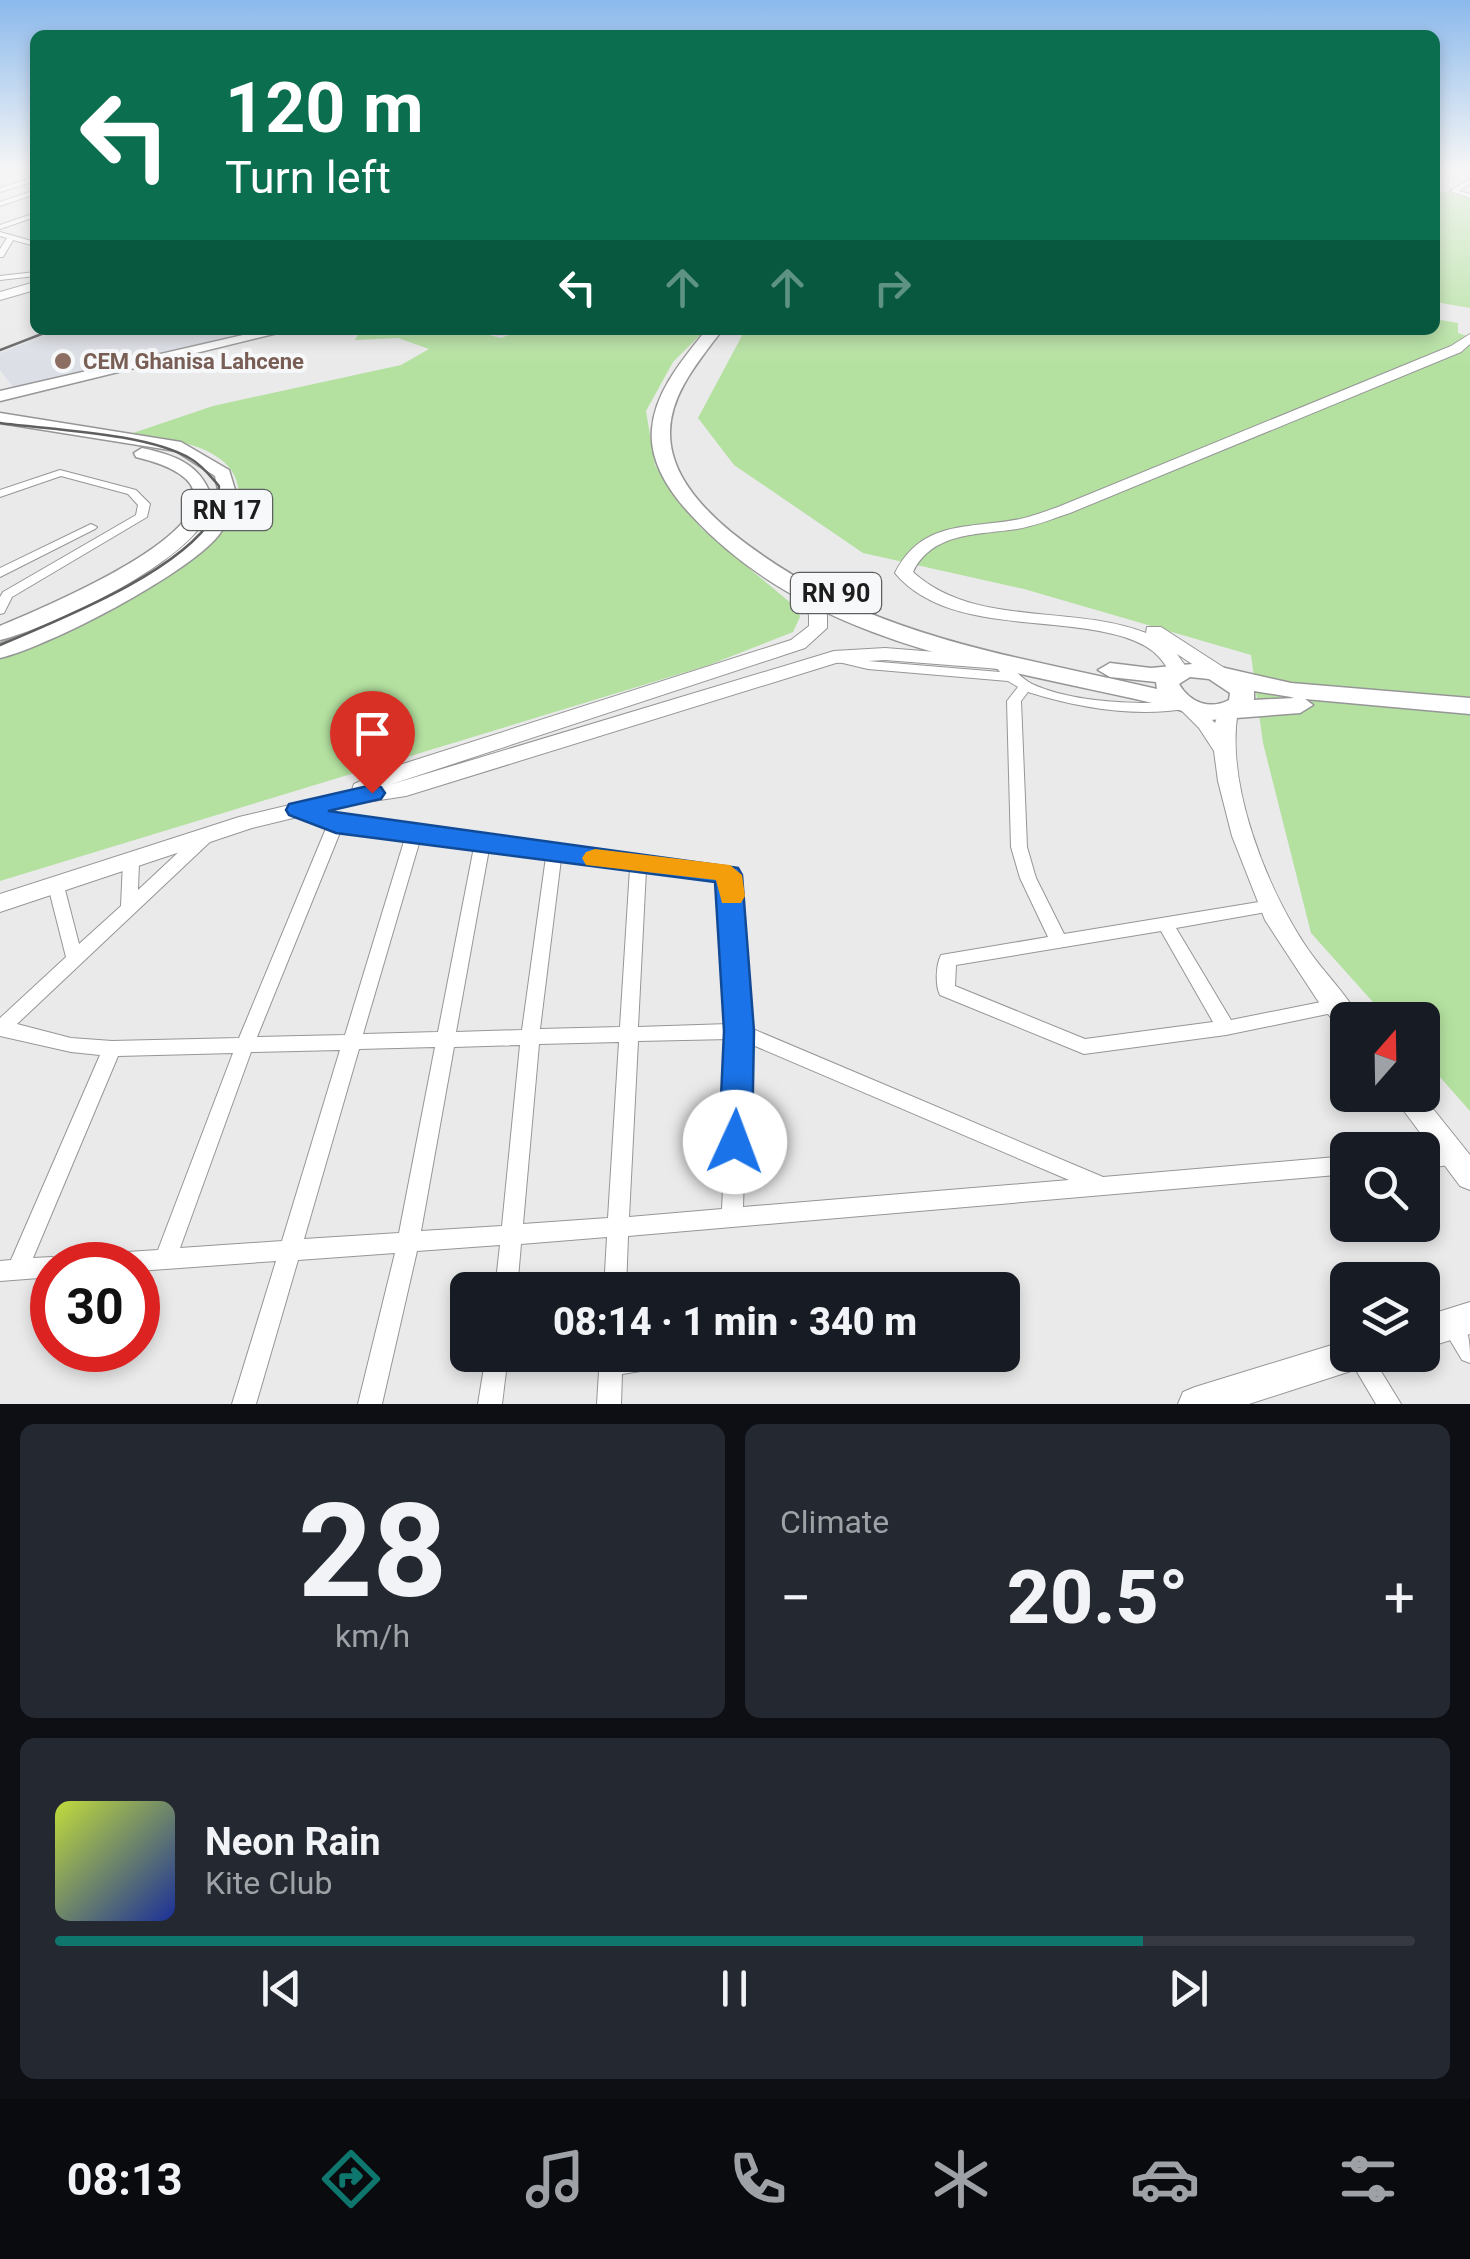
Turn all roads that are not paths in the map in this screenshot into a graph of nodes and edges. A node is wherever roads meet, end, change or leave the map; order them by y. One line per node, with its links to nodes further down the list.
1 (6, 234): 2 (street)
2 (11, 237): 3 (street); 4 (street)
3 (30, 241)
4 (0, 255)
5 (30, 275): 6 (street)
6 (0, 278)
7 (30, 287): 8 (street)
8 (0, 296)
9 (261, 335): 14 (main road)
10 (710, 335): 21 (highway, RN 90)
11 (725, 335): 28 (highway, RN 90)
12 (1470, 338): 28 (street)
13 (1470, 355): 29 (street)
14 (0, 398)
15 (0, 418): 25 (main road, RN 17)
16 (0, 430): 23 (main road, RN 17)
17 (0, 494): 20 (street)
18 (92, 527): 19 (street)
19 (0, 574)
20 (4, 594): 22 (street)
21 (808, 599): 24 (street); 27 (highway, RN 90)
22 (0, 610)
23 (0, 634)
24 (798, 644): 26 (street); 36 (street)
25 (0, 652)
26 (834, 657): 27 (street); 36 (street)
27 (1003, 668): 30 (street); 31 (highway, RN 90)
28 (1179, 672): 29 (highway); 31 (highway)
29 (1225, 677): 32 (highway); 33 (highway)
30 (1025, 687): 31 (street); 50 (street)
31 (1183, 704): 33 (highway); 35 (street)
32 (1470, 706)
33 (1232, 709): 34 (highway); 35 (street)
34 (1470, 720)
35 (1224, 751): 47 (street)
36 (346, 796): 37 (street)
37 (298, 810): 38 (street); 40 (street)
38 (336, 824): 39 (street); 61 (street)
39 (414, 834): 41 (street); 60 (street)
40 (206, 836): 43 (street); 48 (street)
41 (484, 842): 42 (street); 59 (street)
42 (554, 852): 44 (street); 58 (street)
43 (131, 862): 45 (street); 48 (street)
44 (638, 864): 56 (street); 57 (street)
45 (56, 886): 46 (street); 51 (street)
46 (0, 903)
47 (1270, 906): 49 (street); 52 (street)
48 (129, 910): 51 (street)
49 (1166, 925): 50 (street); 54 (street)
50 (1060, 942): 54 (street)
51 (75, 960): 55 (street)
52 (1334, 1002)
53 (1330, 1015): 54 (street)
54 (1226, 1028)
55 (0, 1029): 62 (street)
56 (739, 1031): 57 (street); 66 (street); 67 (street)
57 (630, 1034): 58 (street); 68 (street)
58 (530, 1037): 59 (street); 69 (street)
59 (445, 1039): 60 (street); 70 (street)
60 (353, 1042): 61 (street); 71 (street)
61 (245, 1045): 62 (street); 73 (street)
62 (112, 1048): 74 (street)
63 (1419, 1112): 65 (street)
64 (1330, 1166): 66 (street)
65 (1462, 1167)
66 (1100, 1184): 67 (street)
67 (732, 1216): 68 (street)
68 (619, 1227): 69 (street); 76 (street)
69 (514, 1234): 70 (street); 75 (street)
70 (408, 1242): 71 (street); 84 (street)
71 (292, 1250): 73 (street); 83 (street)
72 (160, 1259): 73 (street)
73 (166, 1259)
74 (8, 1270)
75 (509, 1272)
76 (616, 1272)
77 (1456, 1323): 78 (street)
78 (1470, 1352)
79 (1330, 1362): 87 (street)
80 (495, 1372): 85 (street)
81 (610, 1372): 86 (street)
82 (1366, 1372): 88 (street)
83 (244, 1404)
84 (370, 1404)
85 (490, 1404)
86 (609, 1404)
87 (1195, 1404)
88 (1389, 1404)

